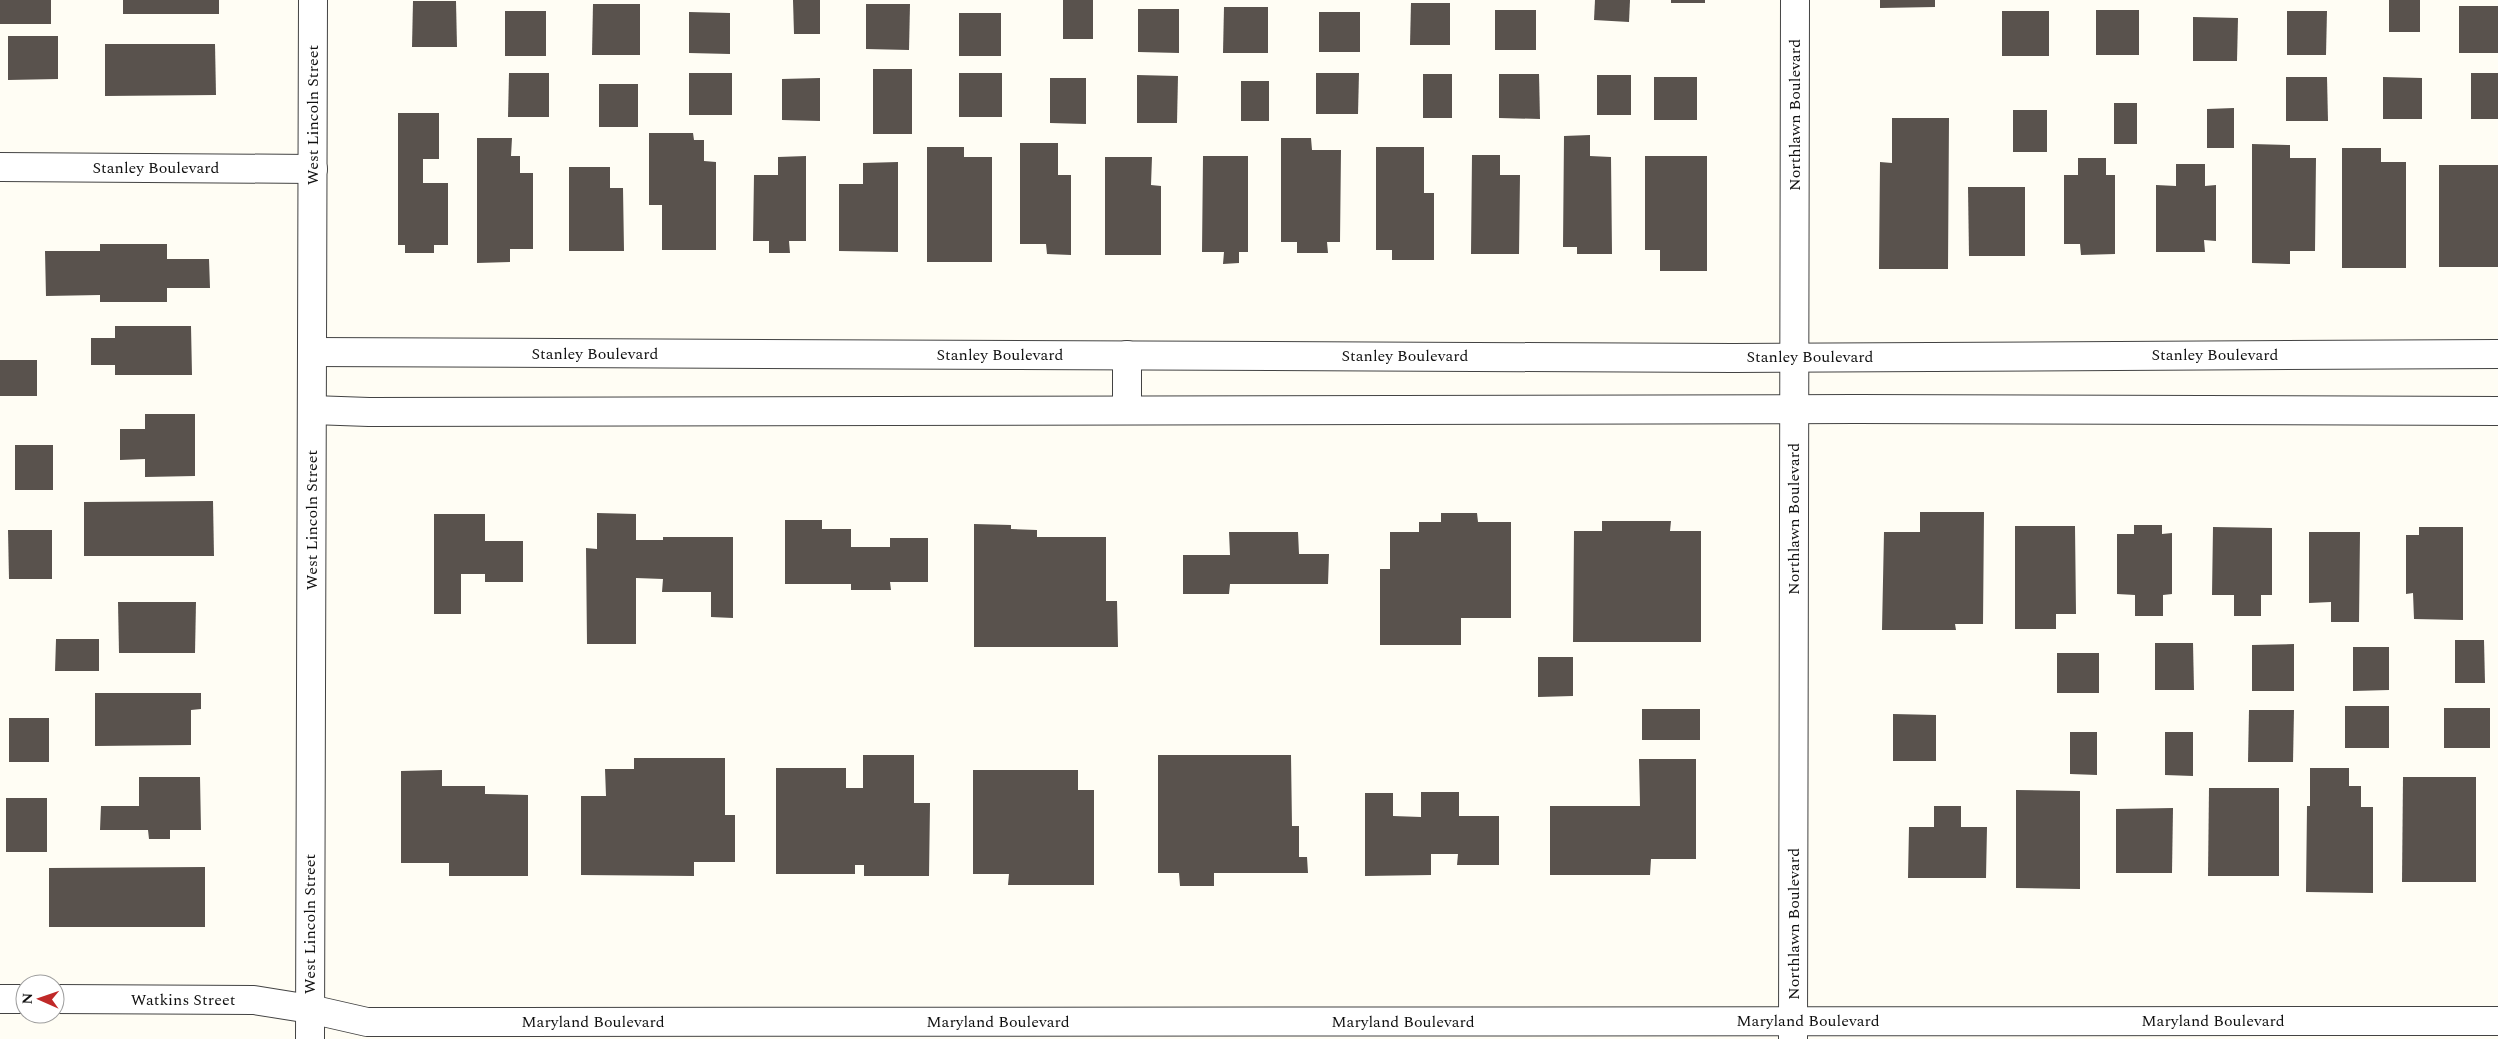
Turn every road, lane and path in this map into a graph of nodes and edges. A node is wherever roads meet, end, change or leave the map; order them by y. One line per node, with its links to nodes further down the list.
1 (313, 0): 4 (street, West Lincoln Street)
2 (1795, 0): 8 (street, Northlawn Boulevard)
3 (0, 168): 4 (street, Stanley Boulevard)
4 (313, 170): 5 (street, West Lincoln Street)
5 (312, 352): 7 (street, Stanley Boulevard); 9 (street, West Lincoln Street)
6 (2498, 354): 8 (street, Stanley Boulevard)
7 (1127, 355): 8 (street, Stanley Boulevard); 10 (street)
8 (1794, 357): 11 (street, Northlawn Boulevard)
9 (312, 410): 10 (street); 16 (street, West Lincoln Street)
10 (1127, 410): 11 (street)
11 (1794, 410): 12 (street); 18 (street, Northlawn Boulevard)
12 (2498, 411)
13 (0, 999): 14 (street)
14 (15, 999)
15 (65, 999): 16 (street, Watkins Street)
16 (310, 1008): 18 (street, Maryland Boulevard); 19 (street, West Lincoln Street)
17 (2498, 1021): 18 (street, Maryland Boulevard)
18 (1793, 1030)
19 (310, 1039)

